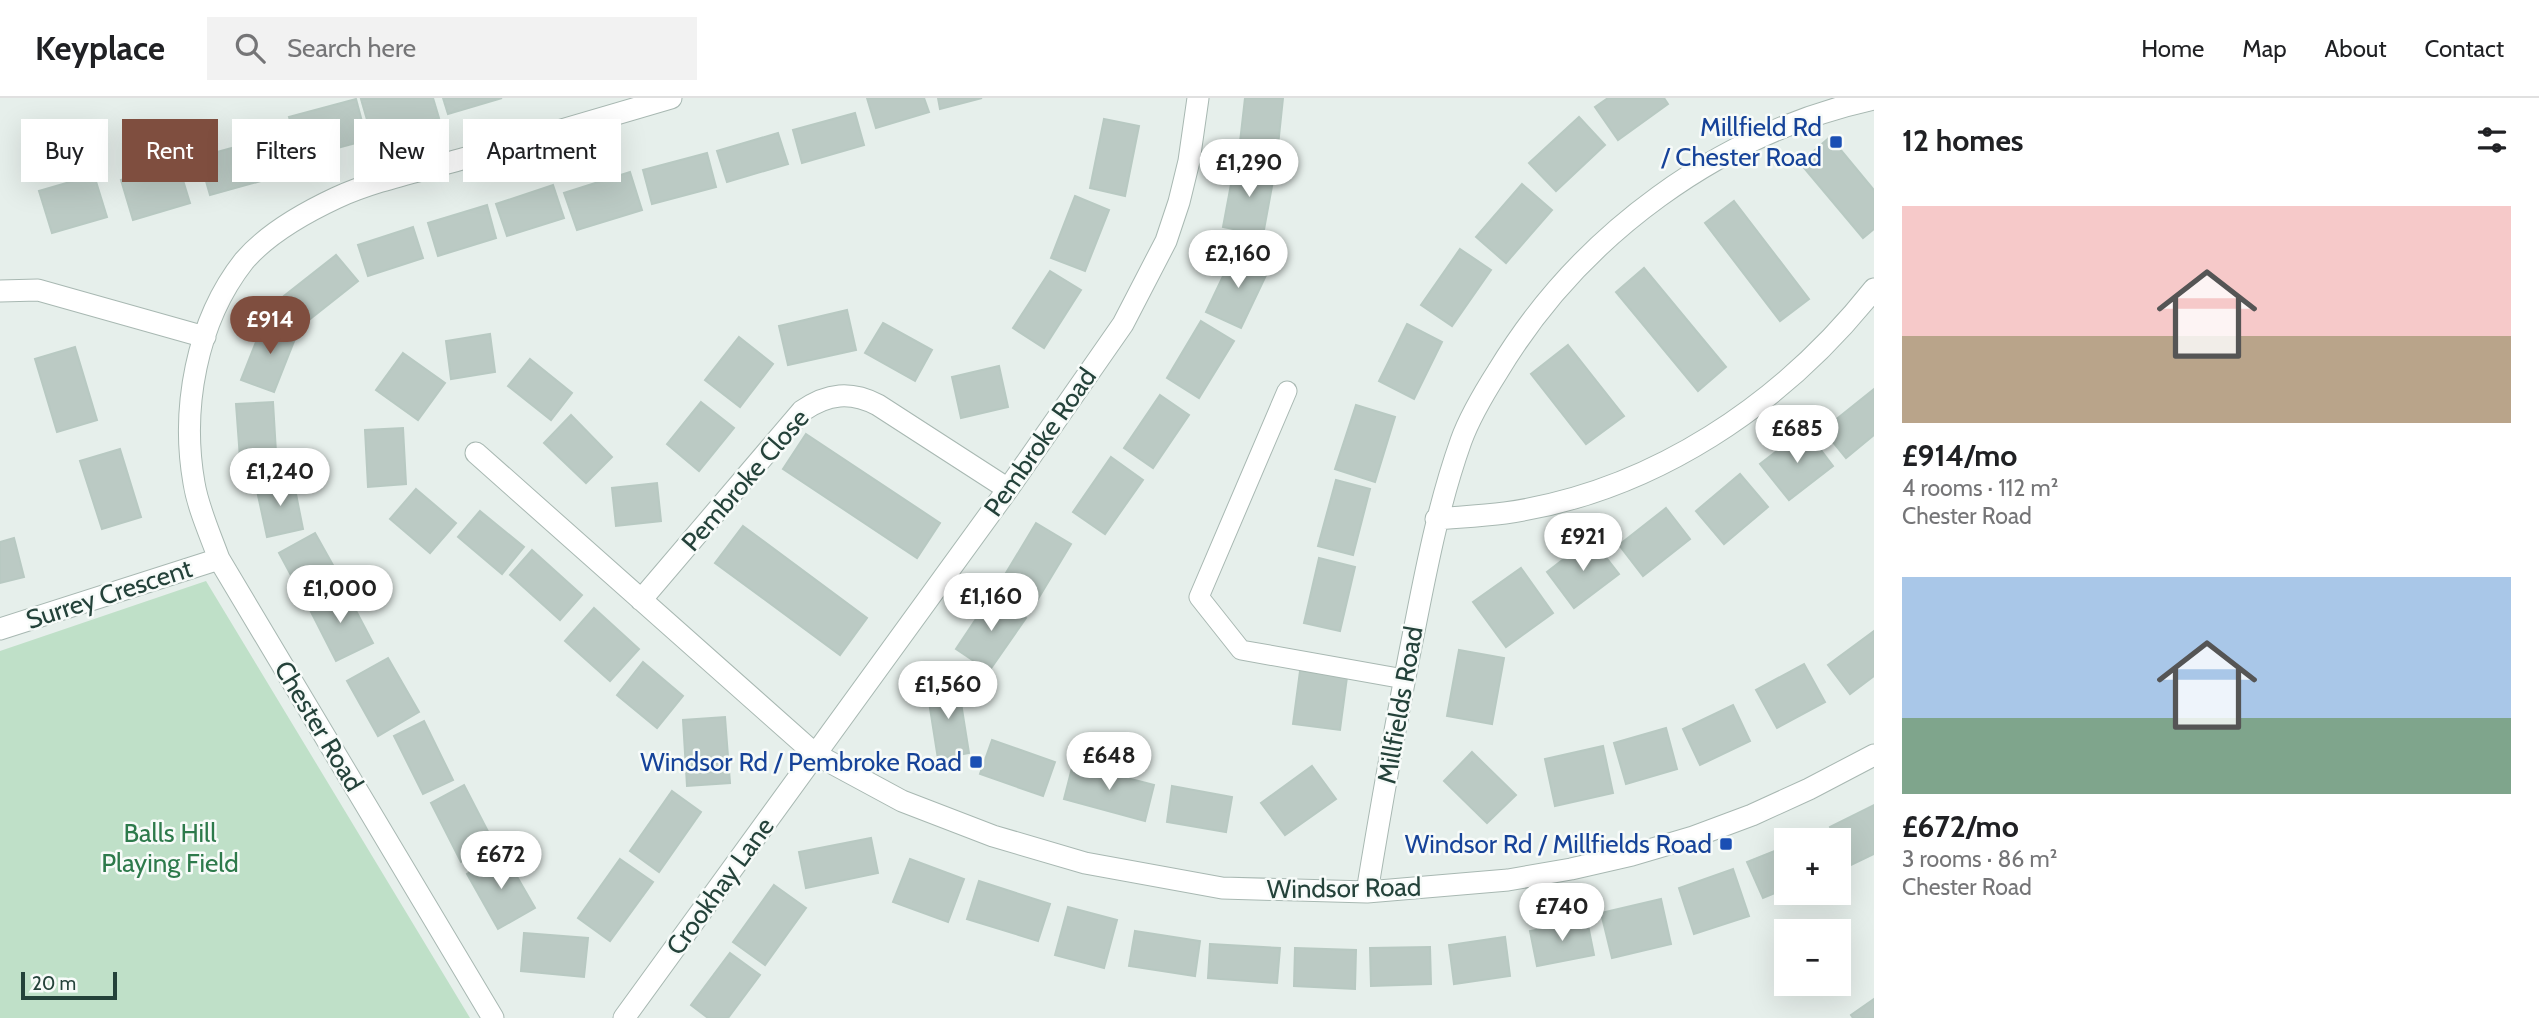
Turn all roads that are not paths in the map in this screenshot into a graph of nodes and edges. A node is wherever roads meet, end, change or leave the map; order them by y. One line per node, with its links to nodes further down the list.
1 (671, 98): 6 (street, Chester Road)
2 (1198, 98): 9 (street, Pembroke Road)
3 (1874, 99): 10 (street, Millfields Road)
4 (1874, 289): 10 (street)
5 (0, 291): 6 (street)
6 (205, 337): 11 (street, Chester Road)
7 (1286, 391): 14 (lane)
8 (475, 453): 12 (street)
9 (1009, 489): 12 (street, Pembroke Close); 15 (street, Pembroke Road)
10 (1436, 519): 14 (street, Millfields Road)
11 (219, 559): 13 (street, Surrey Crescent); 18 (street, Chester Road)
12 (641, 600): 15 (street)
13 (0, 629)
14 (1404, 679): 17 (street, Millfields Road)
15 (816, 754): 17 (street, Windsor Road); 19 (street, Crookhay Lane)
16 (1874, 755): 17 (street, Windsor Road)
17 (1367, 892)
18 (493, 1018)
19 (624, 1018)

